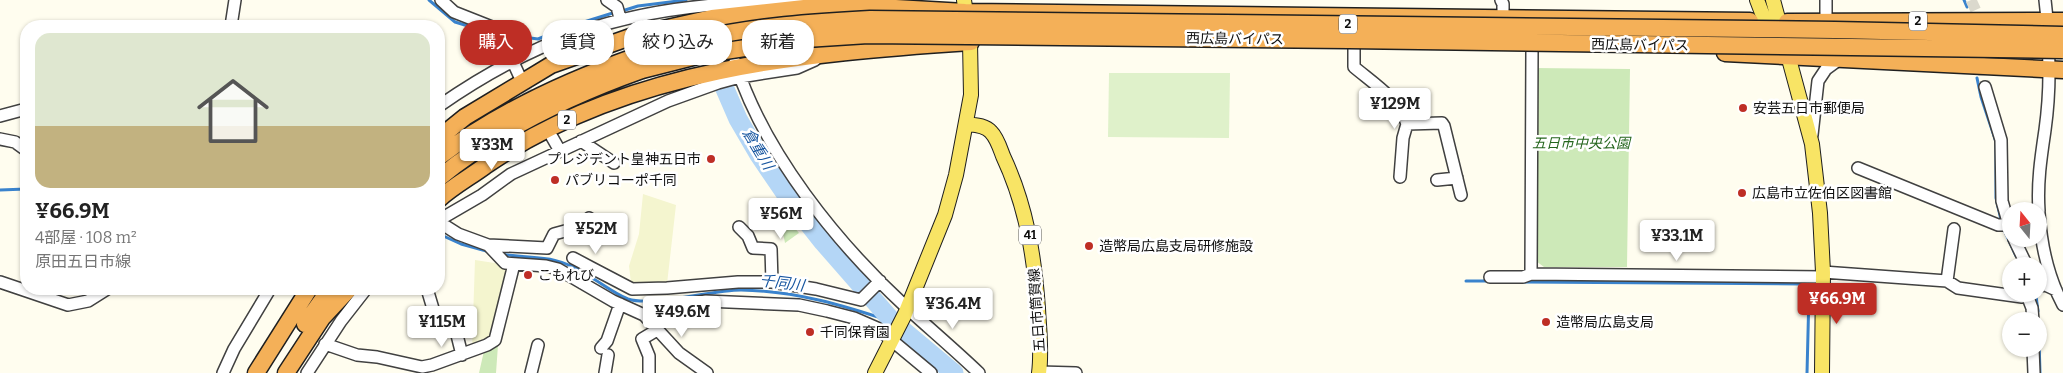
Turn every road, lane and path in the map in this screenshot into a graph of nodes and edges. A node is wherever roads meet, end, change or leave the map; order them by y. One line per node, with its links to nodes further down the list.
1 (441, 0): 14 (street)
2 (1501, 0): 12 (street)
3 (1758, 0): 15 (main road)
4 (1773, 0): 15 (main road)
5 (1826, 0): 16 (street)
6 (2045, 0): 17 (street)
7 (233, 1): 13 (street)
8 (965, 6): 9 (highway, 西広島バイパス / 2); 12 (highway, 西広島バイパス / 2); 19 (main road)
9 (715, 9): 11 (highway, 2); 32 (street)
10 (616, 11): 11 (street); 24 (street)
11 (690, 15): 41 (highway, 2)
12 (1503, 17): 15 (highway, 西広島バイパス / 2)
13 (232, 20)
14 (474, 20)
15 (1772, 21): 16 (highway, 西広島バイパス / 2); 25 (main road)
16 (1826, 22): 17 (highway, 西広島バイパス / 2)
17 (2058, 24): 18 (highway, 西広島バイパス / 2, bridge); 31 (street)
18 (732, 33)
19 (970, 42): 20 (highway, 西広島バイパス / 2); 32 (highway, 西広島バイパス / 2); 39 (main road)
20 (1354, 47): 21 (highway, 西広島バイパス / 2); 40 (street)
21 (1532, 49): 25 (highway, 西広島バイパス / 2); 70 (street)
22 (732, 50): 23 (highway, 西広島バイパス / 2, bridge)
23 (2063, 50)
24 (532, 52)
25 (1787, 56): 26 (highway, 西広島バイパス / 2); 45 (main road)
26 (1841, 58): 31 (highway, 西広島バイパス / 2); 45 (street)
27 (505, 65): 36 (street)
28 (514, 65): 33 (street)
29 (629, 65): 48 (highway, 西広島バイパス / 2)
30 (635, 65): 51 (highway, 西広島バイパス / 2)
31 (2056, 70): 58 (street)
32 (737, 72): 34 (highway, 2); 76 (street)
33 (519, 75)
34 (714, 77): 44 (street); 56 (highway, 2)
35 (1985, 87): 57 (street)
36 (445, 102)
37 (20, 111): 38 (street)
38 (0, 116)
39 (966, 124): 92 (main road); 101 (main road, 五日市筒賀線 / 41)
40 (1407, 124): 52 (street); 53 (street)
41 (445, 133)
42 (552, 137): 47 (street)
43 (0, 139): 46 (street)
44 (581, 141): 47 (street); 49 (street)
45 (1812, 144): 71 (main road)
46 (20, 146)
47 (560, 152): 59 (street)
48 (445, 154)
49 (614, 163)
50 (1858, 168): 62 (street)
51 (445, 174)
52 (1400, 178)
53 (1457, 178): 54 (street); 55 (street)
54 (1437, 180)
55 (1461, 195)
56 (445, 196)
57 (2002, 202)
58 (2039, 202)
59 (445, 217)
60 (588, 218): 65 (street)
61 (445, 225): 65 (street)
62 (2002, 226)
63 (739, 227): 74 (street)
64 (1954, 229): 75 (street)
65 (489, 247): 68 (street)
66 (2044, 248): 79 (street)
67 (574, 258): 69 (street)
68 (514, 264): 69 (street); 99 (street)
69 (586, 274): 74 (street); 90 (street)
70 (1530, 274): 71 (street); 72 (street)
71 (1823, 275): 75 (street); 115 (main road)
72 (1490, 277)
73 (0, 282): 78 (street)
74 (772, 282): 76 (street)
75 (1947, 282): 80 (street)
76 (878, 283): 92 (street)
77 (2047, 287): 79 (street)
78 (20, 289)
79 (2056, 290): 91 (street)
80 (2002, 294)
81 (38, 295): 82 (street)
82 (98, 295)
83 (266, 295): 102 (street)
84 (299, 295): 95 (highway)
85 (305, 295): 95 (highway)
86 (326, 295): 104 (highway)
87 (343, 295): 105 (highway)
88 (361, 295): 97 (street)
89 (429, 295): 99 (street)
90 (620, 304): 93 (street); 108 (street)
91 (2063, 305)
92 (906, 311): 96 (main road); 113 (street)
93 (644, 315): 94 (street); 96 (street)
94 (657, 330): 109 (street); 110 (street)
95 (276, 339): 103 (highway)
96 (894, 339): 111 (main road); 112 (street)
97 (325, 344): 99 (street); 106 (street)
98 (538, 345): 107 (street)
99 (462, 355)
100 (2033, 357): 116 (street)
101 (1039, 372): 114 (street)
102 (223, 373)
103 (256, 373)
104 (276, 373)
105 (286, 373)
106 (307, 373)
107 (531, 373)
108 (604, 373)
109 (649, 373)
110 (707, 373)
111 (875, 373)
112 (931, 373)
113 (979, 373)
114 (1076, 373)
115 (1822, 373)
116 (2034, 373)

